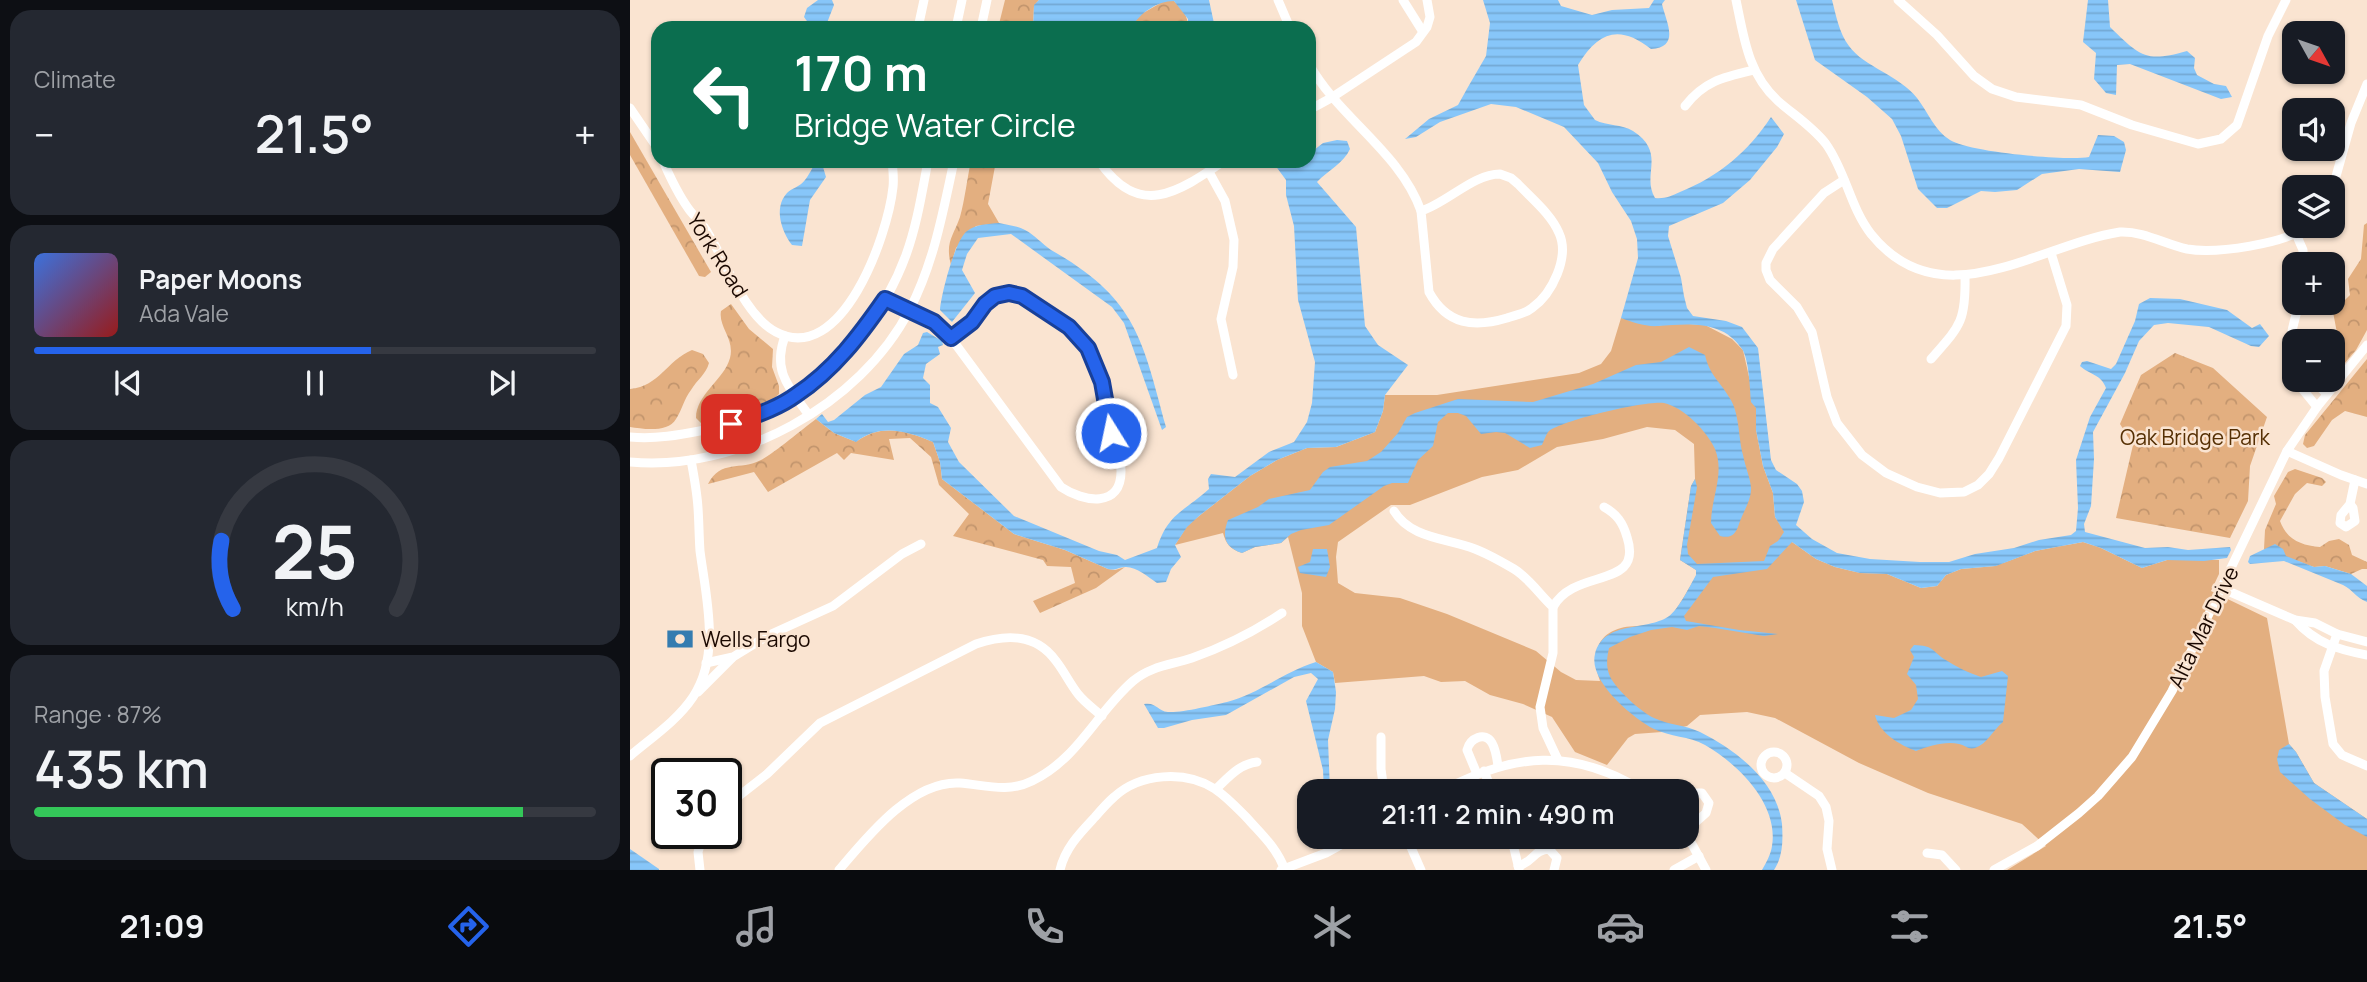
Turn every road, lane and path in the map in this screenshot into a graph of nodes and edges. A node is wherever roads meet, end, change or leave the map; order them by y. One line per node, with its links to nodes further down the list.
1 (924, 0): 10 (street)
2 (962, 0): 11 (street)
3 (987, 0): 12 (street)
4 (1278, 0): 13 (street)
5 (1403, 0): 14 (street)
6 (1427, 0): 14 (street)
7 (1736, 0): 15 (street)
8 (1898, 0): 9 (street)
9 (2286, 0)
10 (920, 21)
11 (958, 21)
12 (982, 21)
13 (1287, 21)
14 (1423, 32): 18 (street)
15 (1754, 69): 20 (street); 31 (street)
16 (1316, 75): 18 (street)
17 (2367, 84): 30 (street)
18 (1331, 98): 19 (street); 32 (street)
19 (1316, 106)
20 (1685, 106)
21 (630, 108): 22 (street)
22 (651, 139)
23 (667, 168): 38 (street, York Road)
24 (892, 168): 38 (street)
25 (927, 168): 36 (street)
26 (952, 168): 37 (street)
27 (1105, 168): 29 (street)
28 (1214, 168): 29 (street)
29 (1209, 172): 42 (street)
30 (2336, 175)
31 (1844, 180): 34 (street); 35 (street)
32 (1421, 211): 32 (street)
33 (2282, 237): 34 (street)
34 (2051, 253): 35 (street)
35 (1965, 276): 41 (street)
36 (885, 299): 37 (street); 45 (street)
37 (909, 311): 39 (street); 47 (street)
38 (785, 336): 45 (street)
39 (951, 338): 39 (street)
40 (2367, 345): 44 (street, Alta Mar Drive)
41 (1931, 359)
42 (1233, 375)
43 (2305, 392): 46 (street)
44 (2327, 394): 46 (street, Alta Mar Drive)
45 (795, 396): 47 (street); 48 (street)
46 (2316, 407): 49 (street, Alta Mar Drive)
47 (808, 414): 50 (street)
48 (630, 437)
49 (2287, 451): 52 (street); 58 (street, Alta Mar Drive)
50 (691, 460): 51 (street); 67 (street)
51 (630, 462)
52 (2355, 480): 53 (street); 54 (street)
53 (2367, 484)
54 (2350, 504)
55 (1604, 507): 59 (street)
56 (1394, 510): 59 (street)
57 (921, 544): 66 (street)
58 (2221, 588): 61 (street); 104 (street, Alta Mar Drive)
59 (1553, 607): 72 (street)
60 (1282, 613): 69 (street)
61 (2295, 620): 62 (street); 64 (street)
62 (2337, 634): 63 (street); 64 (street)
63 (2367, 642)
64 (2332, 647): 65 (street); 75 (street)
65 (2367, 654)
66 (733, 657): 67 (street); 68 (street)
67 (706, 663): 68 (street)
68 (694, 695): 71 (street)
69 (1102, 716): 84 (street); 95 (street)
70 (1381, 737): 78 (street)
71 (630, 756)
72 (1558, 760): 74 (street); 81 (street)
73 (1256, 762): 82 (street)
74 (1498, 766): 76 (street); 76 (street)
75 (2367, 766)
76 (1481, 772): 79 (street); 80 (street)
77 (1785, 773): 102 (street)
78 (1382, 779)
79 (1467, 779)
80 (1485, 779)
81 (1623, 779)
82 (1216, 789): 96 (street); 97 (street)
83 (1699, 792): 85 (street)
84 (742, 794)
85 (1699, 820)
86 (699, 849): 94 (street)
87 (1333, 849): 97 (street)
88 (1412, 849): 98 (street)
89 (1517, 849): 93 (street)
90 (1695, 849): 92 (street)
91 (1927, 853): 103 (street)
92 (1699, 856): 100 (street); 101 (street)
93 (1525, 867): 99 (street)
94 (700, 870)
95 (839, 870)
96 (1060, 870)
97 (1283, 870)
98 (1421, 870)
99 (1554, 870)
100 (1674, 870)
101 (1706, 870)
102 (1832, 870)
103 (1956, 870)
104 (1994, 870)

